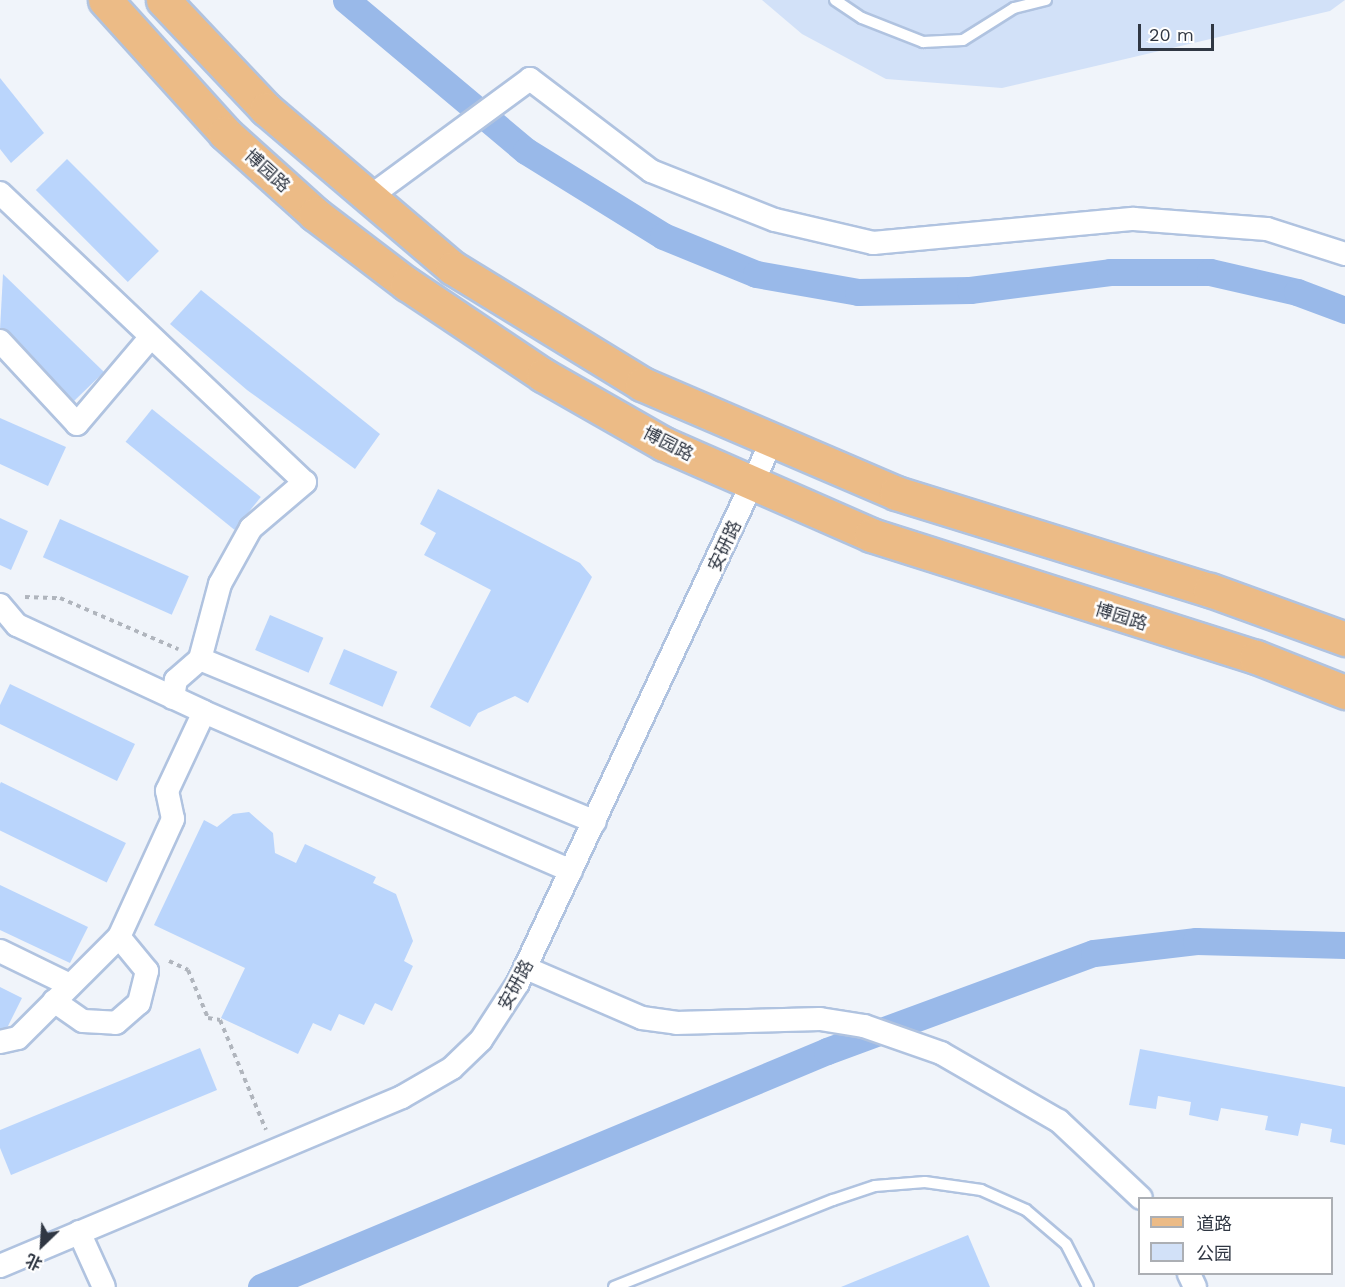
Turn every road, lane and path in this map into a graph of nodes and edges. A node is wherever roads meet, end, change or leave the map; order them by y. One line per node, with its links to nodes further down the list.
1 (105, 0): 11 (main road, 博园路)
2 (163, 0): 6 (main road)
3 (835, 0): 4 (lane)
4 (1046, 0)
5 (0, 194): 8 (street)
6 (368, 198): 7 (street); 10 (main road)
7 (1345, 254)
8 (150, 338): 9 (street); 14 (street)
9 (0, 341)
10 (771, 442): 11 (street, 安研路); 13 (main road)
11 (754, 486): 15 (main road, 博园路); 18 (street, 安研路)
12 (6, 601): 14 (path); 16 (street)
13 (1345, 639)
14 (200, 659): 16 (street); 18 (street)
15 (1345, 693)
16 (173, 698): 17 (street)
17 (204, 712): 19 (street); 20 (street)
18 (595, 822): 19 (street, 安研路)
19 (572, 871): 23 (street, 安研路)
20 (119, 937): 24 (street); 24 (street)
21 (0, 951): 24 (street)
22 (158, 956): 26 (path)
23 (526, 968): 26 (street, 安研路); 27 (street)
24 (62, 993): 25 (street)
25 (0, 1042)
26 (275, 1150): 28 (street, 安研路)
27 (1140, 1197)
28 (80, 1232): 29 (street, 安研路); 30 (street)
29 (0, 1266)
30 (104, 1287)
31 (614, 1287): 32 (lane)
32 (1088, 1287)

